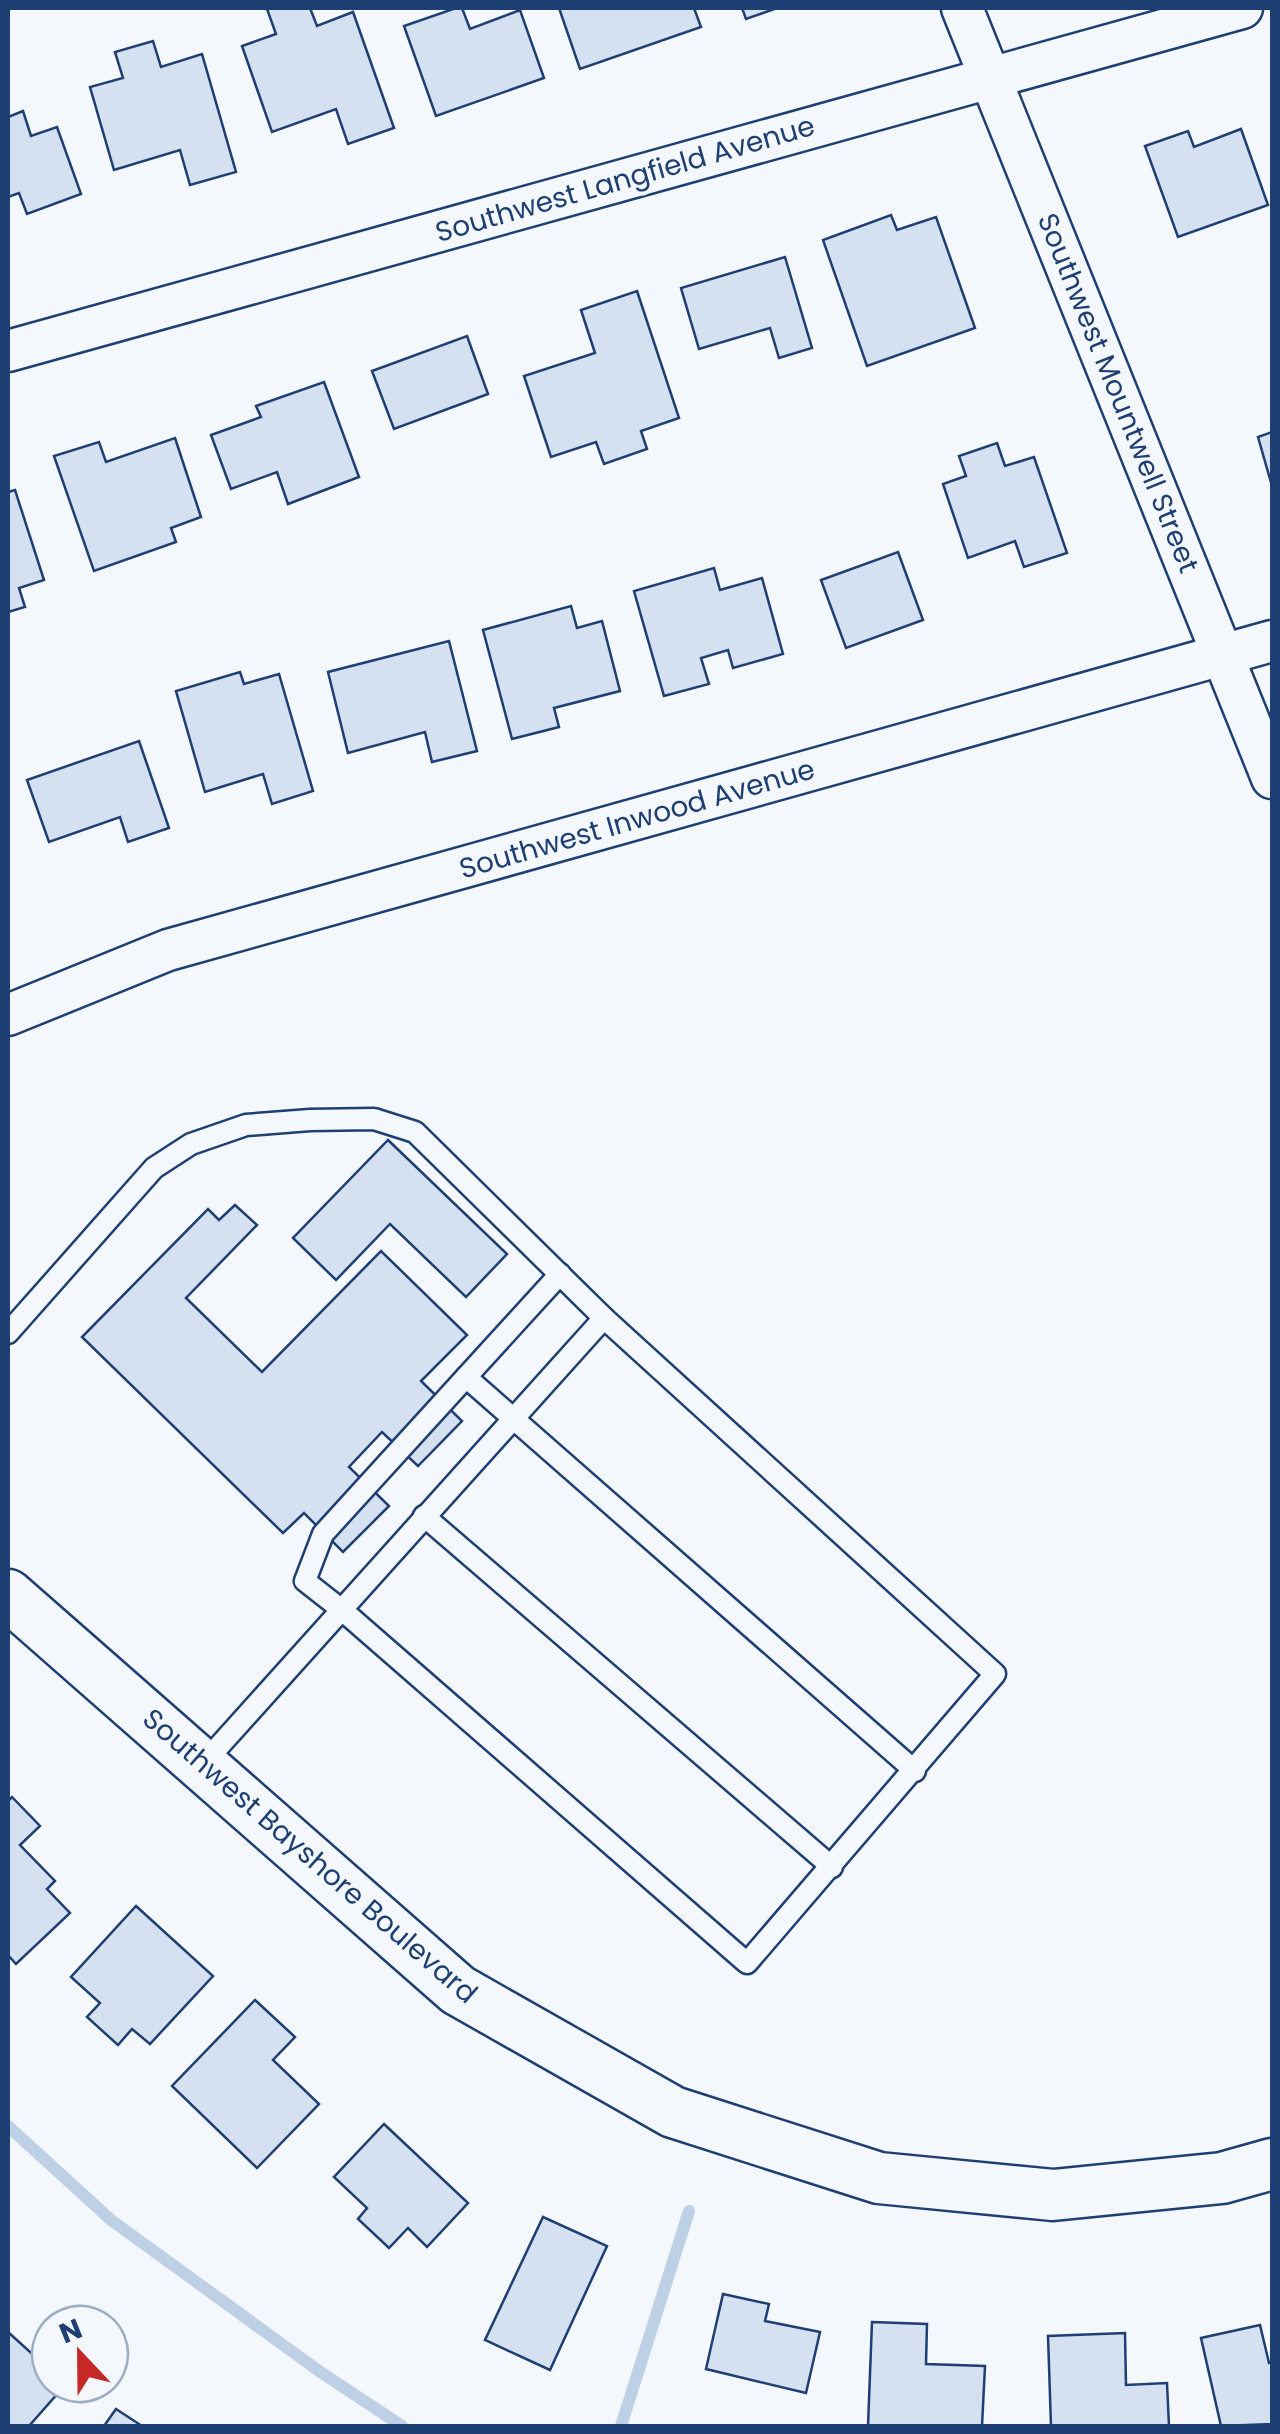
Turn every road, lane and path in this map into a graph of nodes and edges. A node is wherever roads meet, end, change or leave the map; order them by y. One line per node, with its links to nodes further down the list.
1 (962, 8): 3 (street, Southwest Mountwell Street)
2 (1242, 8): 3 (street, Southwest Langfield Avenue)
3 (990, 78): 4 (street, Southwest Langfield Avenue); 6 (street, Southwest Mountwell Street)
4 (8, 351)
5 (1272, 641): 6 (street, Southwest Inwood Avenue)
6 (1224, 655): 7 (street, Southwest Mountwell Street); 8 (street, Southwest Inwood Avenue)
7 (1272, 778)
8 (8, 1015)
9 (560, 1274): 10 (lane); 11 (lane); 12 (lane)
10 (604, 1318): 13 (lane); 18 (lane)
11 (8, 1334)
12 (466, 1378): 13 (lane); 16 (lane)
13 (512, 1419): 14 (lane); 18 (lane)
14 (424, 1516): 16 (lane); 19 (lane)
15 (8, 1595): 17 (street, Southwest Bayshore Boulevard)
16 (342, 1610): 17 (lane); 19 (lane)
17 (202, 1766): 20 (street, Southwest Bayshore Boulevard)
18 (915, 1771): 19 (lane)
19 (832, 1866)
20 (1272, 2164)

